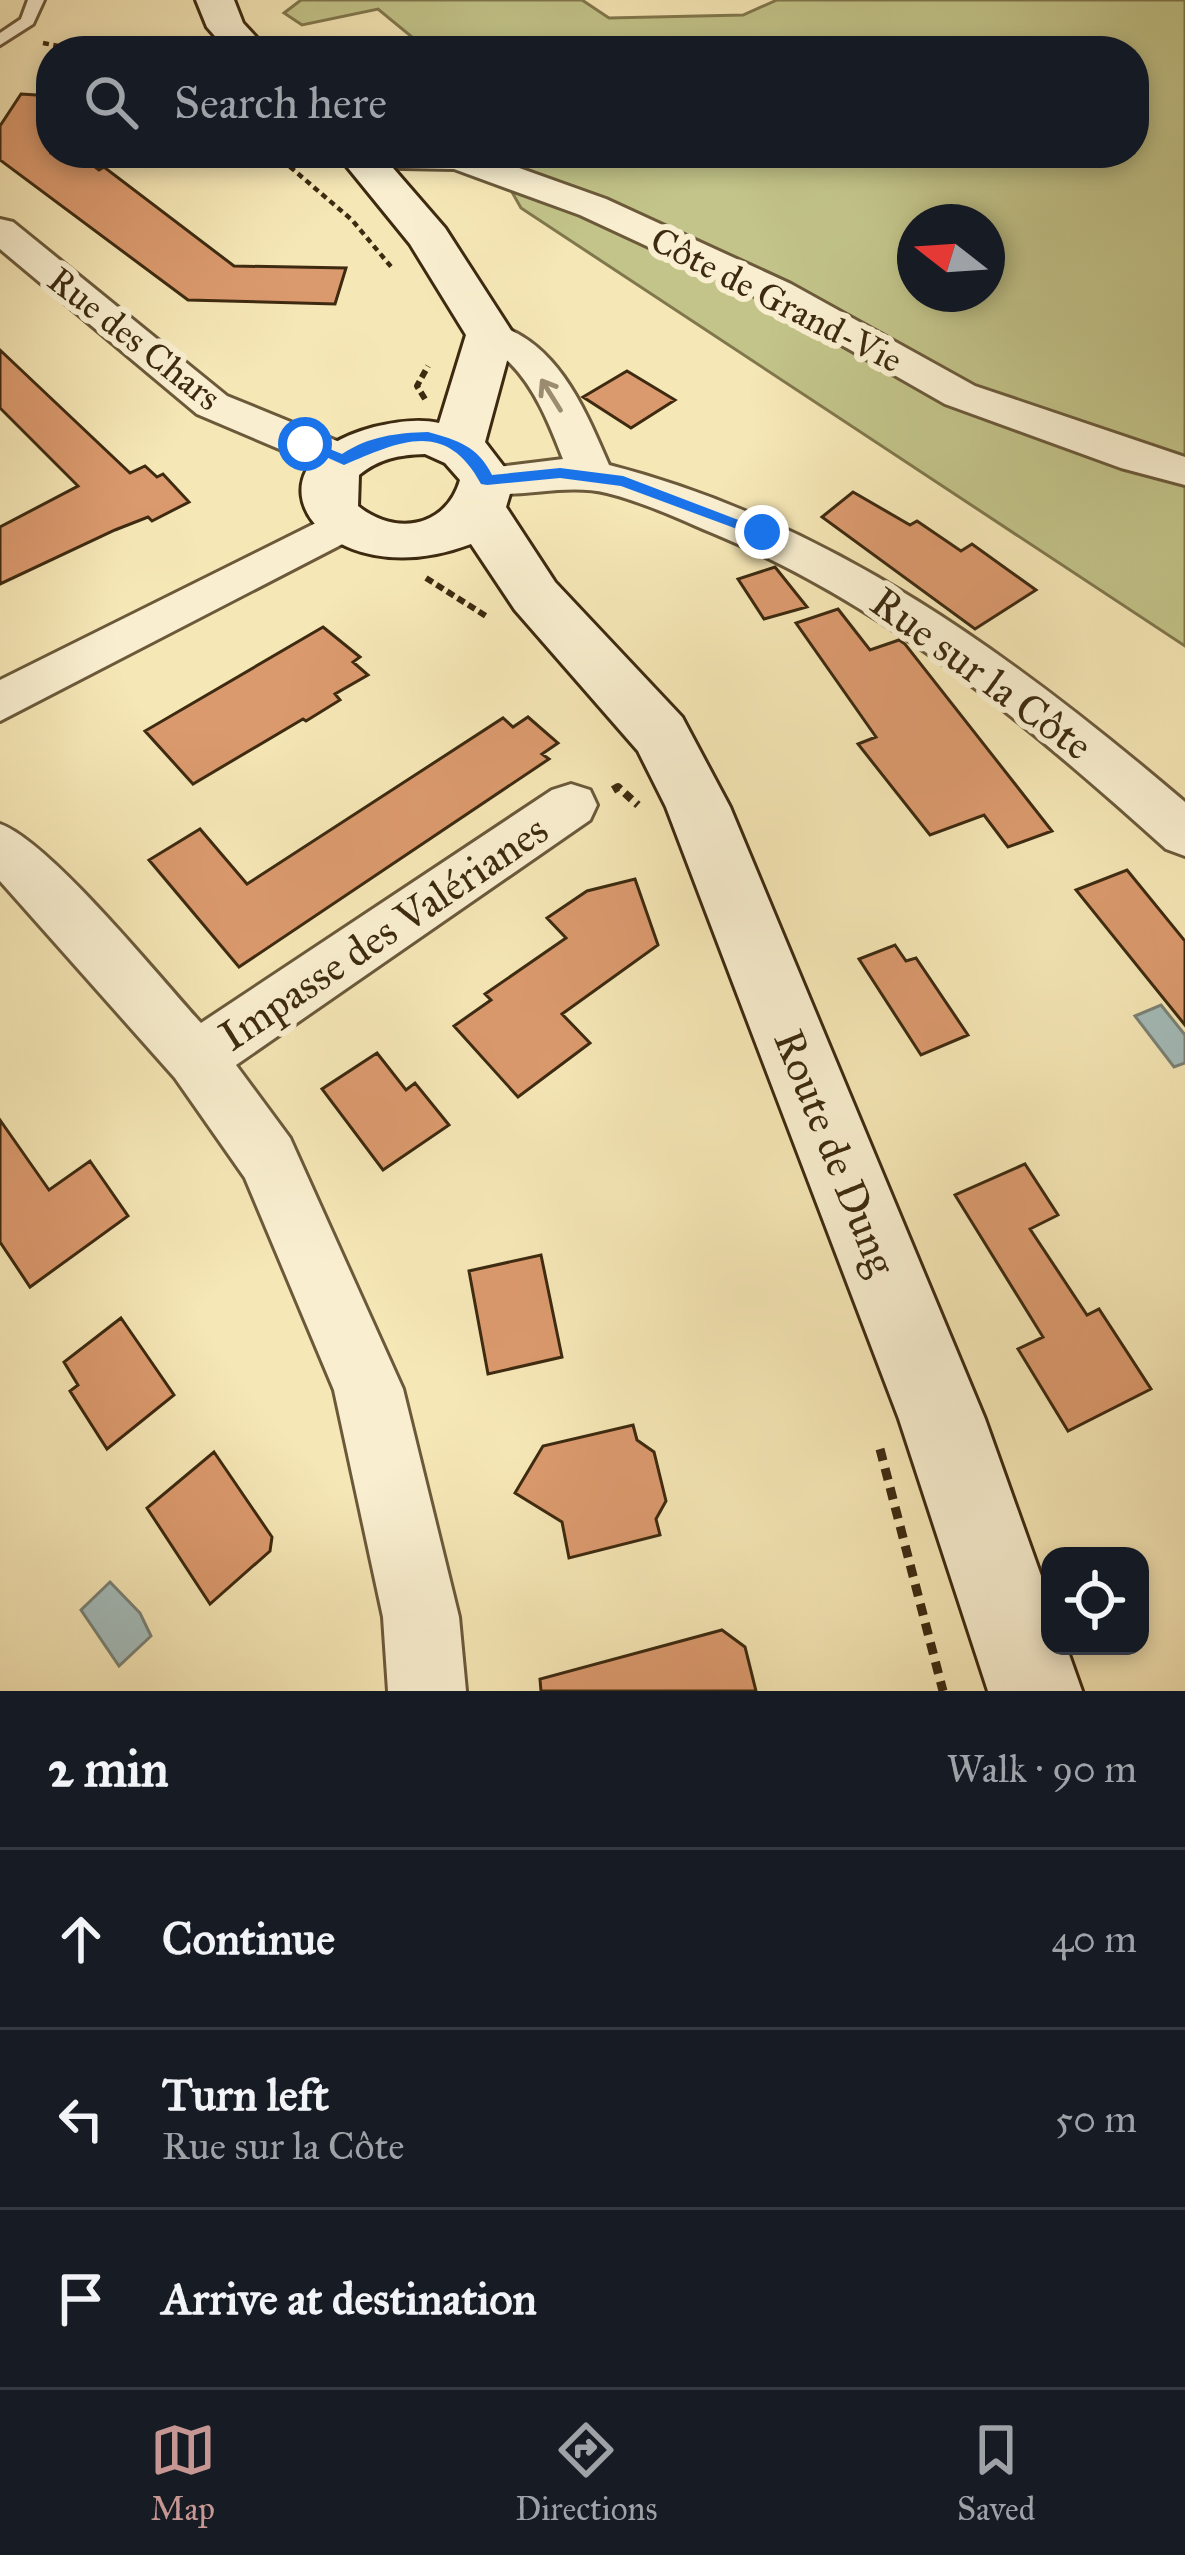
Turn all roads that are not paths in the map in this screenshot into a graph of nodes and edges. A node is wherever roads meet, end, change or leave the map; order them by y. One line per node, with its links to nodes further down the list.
1 (36, 0): 4 (lane)
2 (215, 0): 3 (street)
3 (235, 36)
4 (0, 40)
5 (370, 168): 8 (street)
6 (486, 168): 11 (street, Côte de Grand-Vie)
7 (0, 230): 10 (street, Rue des Chars)
8 (482, 323): 9 (street); 12 (street, one-way to 8); 13 (street)
9 (394, 438): 10 (street); 13 (street)
10 (344, 460): 14 (street)
11 (1185, 471)
12 (592, 476): 13 (street, Rue sur la Côte); 18 (street, Rue sur la Côte)
13 (474, 478): 14 (street); 15 (street, Route de Dung)
14 (386, 547): 15 (street, Route de Dung); 16 (street)
15 (576, 648): 22 (street, Route de Dung)
16 (0, 702)
17 (571, 806): 20 (street, Impasse des Valérianes)
18 (1185, 835)
19 (0, 846): 20 (street)
20 (196, 1059): 21 (street)
21 (428, 1691)
22 (1035, 1691)

